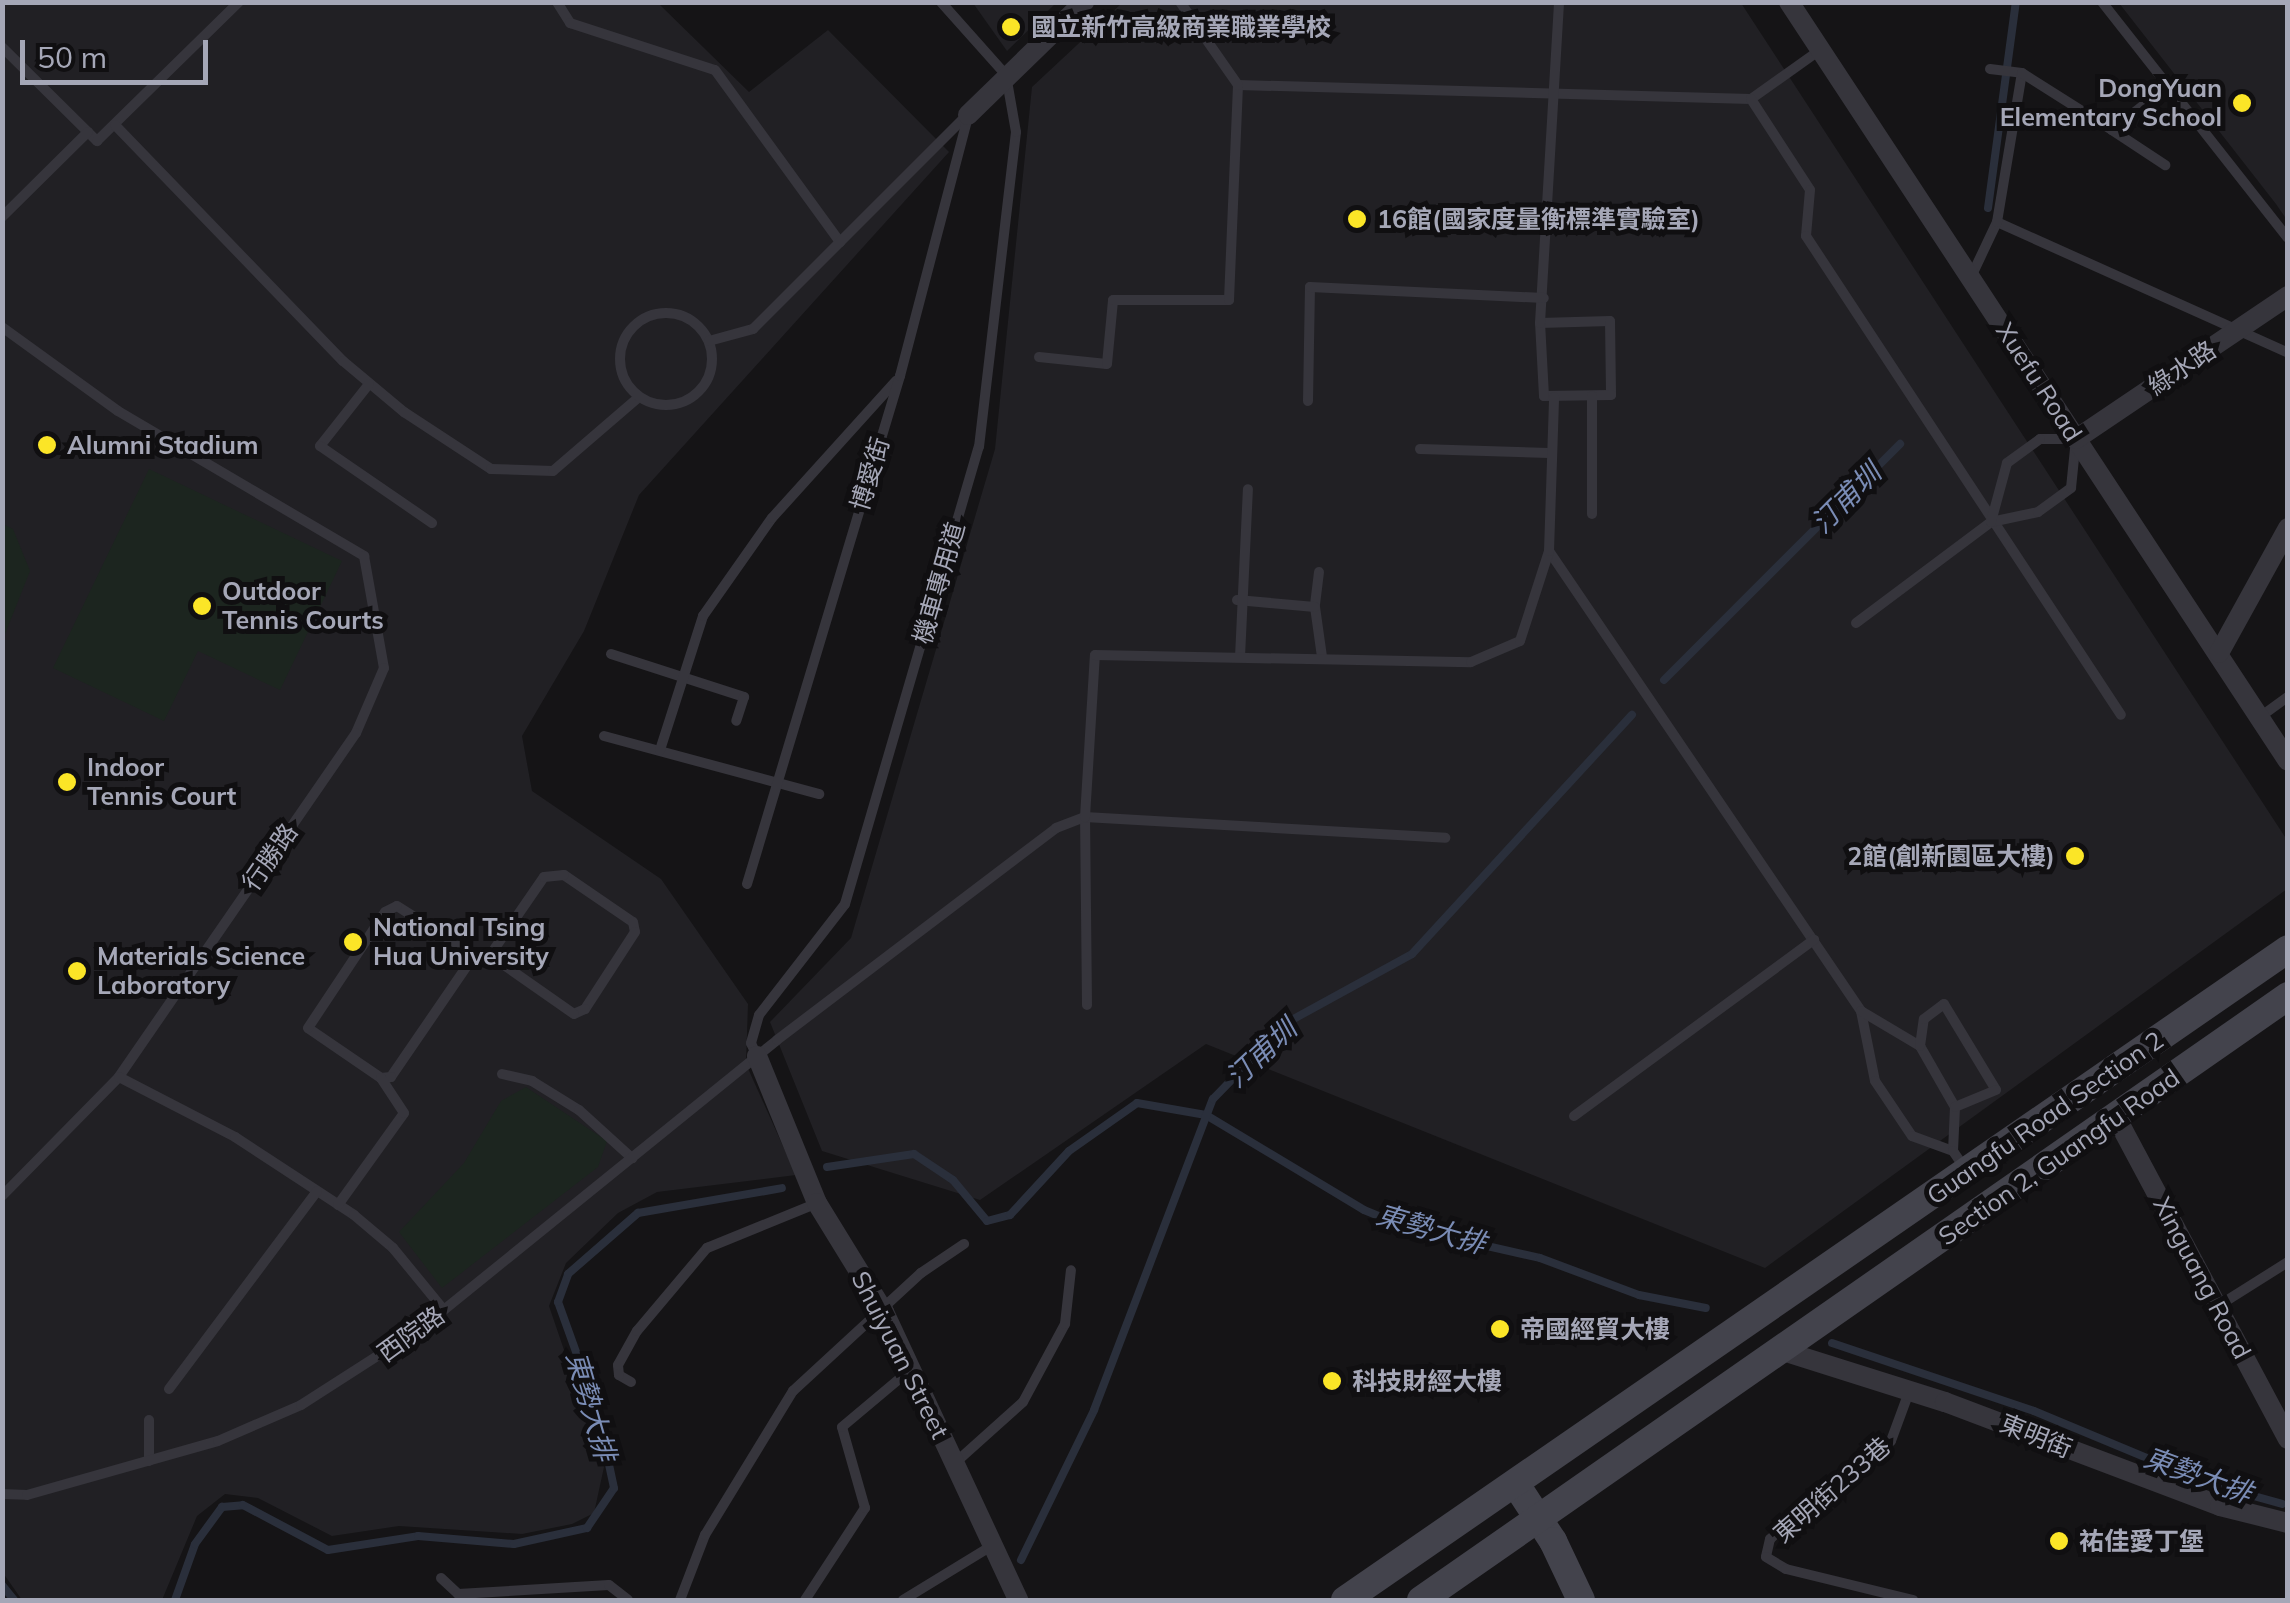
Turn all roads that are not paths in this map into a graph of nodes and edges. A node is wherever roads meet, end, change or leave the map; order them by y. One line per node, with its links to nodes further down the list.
1 (239, 2): 19 (lane)
2 (557, 2): 26 (lane)
3 (941, 2): 13 (lane)
4 (1084, 2): 13 (street, 博愛街)
5 (1180, 2): 14 (lane)
6 (1559, 2): 16 (lane)
7 (1789, 2): 10 (street, Xuefu Road)
8 (2102, 2): 15 (lane)
9 (2, 47): 21 (lane)
10 (1820, 50): 17 (lane); 27 (street, Xuefu Road)
11 (1990, 68): 12 (lane)
12 (2022, 73): 20 (lane); 24 (lane)
13 (1006, 75): 18 (street, 博愛街); 79 (lane, 機車專用道)
14 (1238, 85): 16 (lane); 35 (lane)
15 (2168, 86): 20 (lane); 25 (lane)
16 (1554, 95): 17 (lane); 29 (lane)
17 (1751, 99): 48 (lane)
18 (968, 115): 26 (lane); 36 (lane, 博愛街)
19 (114, 125): 21 (lane); 37 (lane)
20 (2112, 130): 22 (lane)
21 (88, 132): 23 (lane)
22 (2165, 165)
23 (2, 216)
24 (1997, 222): 27 (lane); 32 (lane)
25 (2288, 238)
26 (840, 242): 33 (lane)
27 (1970, 278): 42 (street, Xuefu Road)
28 (2288, 296): 32 (street, 綠水路)
29 (1544, 298): 30 (lane); 41 (lane)
30 (1540, 323): 38 (lane); 40 (lane)
31 (2, 327): 81 (lane, 行勝路)
32 (2232, 334): 34 (lane); 42 (street, 綠水路)
33 (709, 341): 39 (lane); 39 (lane)
34 (2288, 353)
35 (1039, 358)
36 (900, 376): 59 (lane); 67 (lane, 博愛街)
37 (369, 384): 39 (lane); 47 (lane)
38 (1592, 396): 40 (lane); 46 (lane)
39 (639, 397)
40 (1554, 397): 44 (lane)
41 (1308, 401)
42 (2076, 439): 48 (lane); 48 (lane); 56 (street, Xuefu Road)
43 (1420, 449): 44 (lane)
44 (1549, 453): 50 (lane)
45 (1248, 489): 52 (lane)
46 (1592, 514)
47 (432, 522)
48 (1992, 522): 54 (lane); 61 (lane)
49 (2288, 528): 56 (street)
50 (1548, 552): 58 (lane); 72 (lane)
51 (1319, 572): 53 (lane)
52 (1238, 600): 53 (lane); 57 (lane)
53 (1314, 607): 58 (lane)
54 (1856, 623)
55 (611, 654): 59 (lane)
56 (2219, 654): 62 (street, Xuefu Road)
57 (1240, 657): 58 (lane); 69 (lane)
58 (1322, 658)
59 (682, 678): 63 (lane); 65 (lane)
60 (2288, 697): 62 (lane)
61 (2122, 715)
62 (2260, 717): 66 (street, Xuefu Road)
63 (736, 721)
64 (604, 736): 65 (lane)
65 (660, 750): 67 (lane)
66 (2288, 761)
67 (778, 782): 68 (lane); 71 (lane, 博愛街)
68 (819, 794)
69 (1085, 818): 70 (lane); 75 (lane); 79 (lane, 西院路)
70 (1445, 838)
71 (747, 884)
72 (1814, 940): 77 (lane); 84 (lane)
73 (2288, 949): 87 (main road, Guangfu Road Section 2)
74 (2288, 996): 85 (main road, Section 2, Guangfu Road)
75 (1087, 1005)
76 (585, 1009): 76 (lane)
77 (1861, 1011): 78 (lane); 87 (lane)
78 (1920, 1046): 83 (lane); 83 (lane)
79 (757, 1056): 86 (lane, 西院路); 90 (street, Shuiyuan Street)
80 (502, 1074): 86 (lane)
81 (119, 1077): 88 (lane); 89 (lane, 行勝路)
82 (381, 1078): 82 (lane); 91 (lane)
83 (1955, 1107): 87 (lane)
84 (1574, 1116)
85 (2116, 1117): 95 (street, Xinguang Road); 98 (main road, Section 2, Guangfu Road)
86 (632, 1158): 96 (lane, 西院路)
87 (1960, 1161): 107 (main road, Guangfu Road Section 2)
88 (317, 1191): 91 (lane); 101 (lane)
89 (2, 1196)
90 (817, 1203): 97 (street, Shuiyuan Street); 100 (lane)
91 (338, 1206): 96 (lane)
92 (964, 1244): 97 (lane)
93 (2288, 1262): 95 (lane)
94 (1070, 1270): 106 (lane)
95 (2217, 1307): 104 (street, Xinguang Road)
96 (444, 1310): 105 (lane, 西院路)
97 (884, 1312): 99 (street, Shuiyuan Street); 114 (lane)
98 (1783, 1351): 102 (street, 東明街); 109 (main road)
99 (911, 1370): 106 (street, Shuiyuan Street); 115 (lane)
100 (631, 1382)
101 (169, 1390)
102 (1910, 1390): 110 (street, 東明街); 121 (lane, 東明街233巷)
103 (149, 1420): 105 (lane)
104 (2288, 1439)
105 (150, 1461): 108 (lane, 西院路)
106 (955, 1463): 111 (street, Shuiyuan Street)
107 (1516, 1486): 109 (main road); 118 (main road)
108 (2, 1494)
109 (1540, 1522): 119 (main road); 120 (main road)
110 (2288, 1522)
111 (993, 1544): 116 (lane); 117 (street, Shuiyuan Street)
112 (441, 1578): 113 (lane)
113 (628, 1600)
114 (680, 1600)
115 (805, 1600)
116 (903, 1600)
117 (1018, 1600)
118 (1344, 1600)
119 (1421, 1600)
120 (1581, 1600)
121 (1913, 1600)

